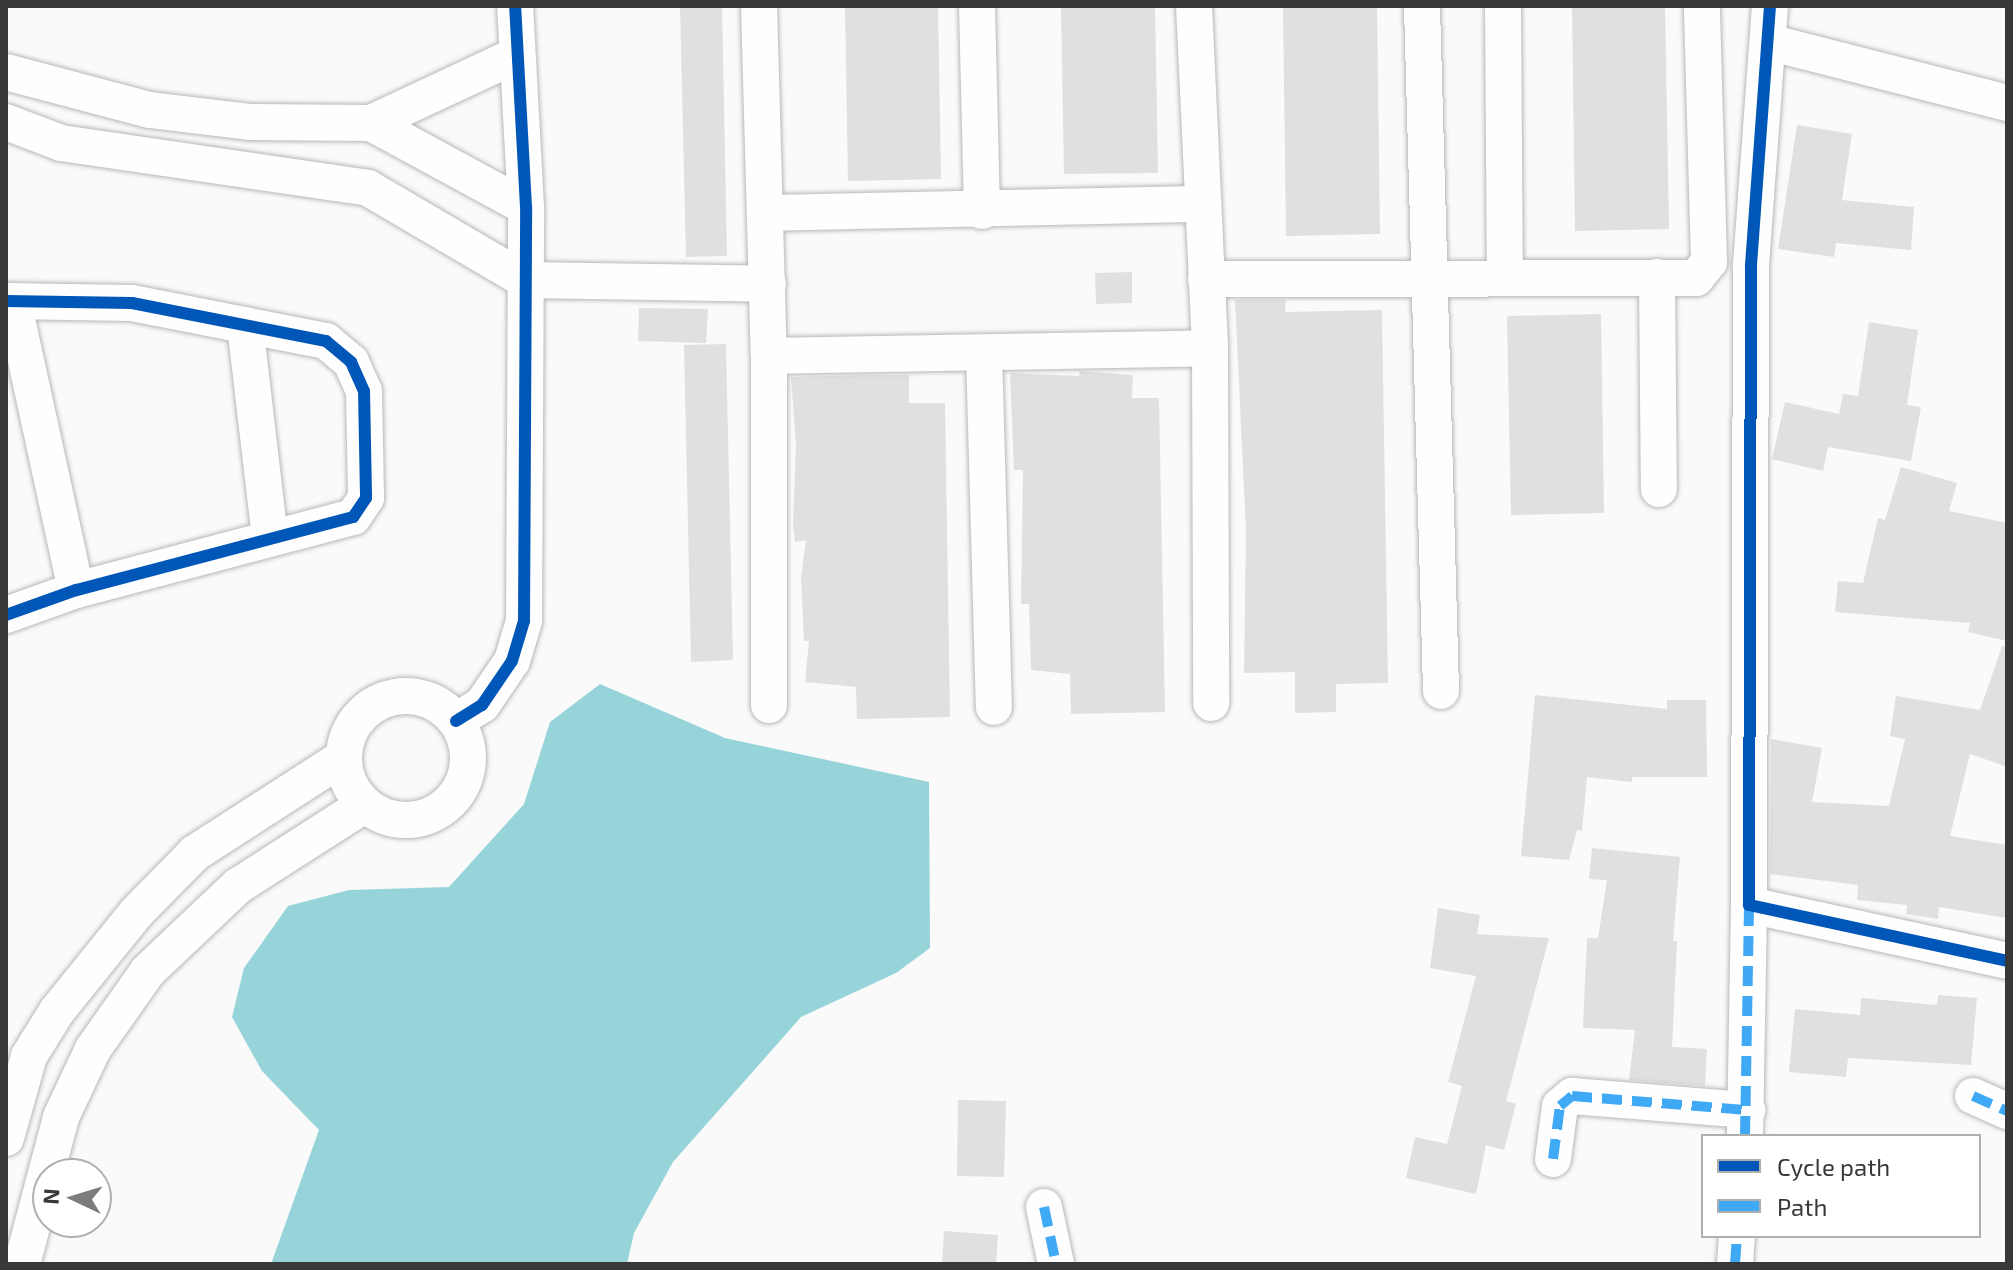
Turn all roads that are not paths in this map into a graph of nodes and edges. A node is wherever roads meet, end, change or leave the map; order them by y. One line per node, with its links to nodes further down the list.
1 (515, 6): 10 (street)
2 (759, 6): 18 (street)
3 (977, 6): 17 (street)
4 (1194, 6): 15 (street)
5 (1422, 6): 21 (street)
6 (1503, 6): 19 (street)
7 (1702, 6): 20 (street)
8 (1770, 6): 9 (street)
9 (1768, 42): 12 (street); 41 (street)
10 (517, 55): 14 (street); 16 (street)
11 (6, 72): 14 (street)
12 (2007, 103)
13 (6, 122): 23 (street)
14 (371, 123): 16 (street)
15 (1200, 204): 17 (street); 22 (street)
16 (526, 207): 23 (street)
17 (982, 211): 18 (street)
18 (765, 213): 24 (street)
19 (1505, 276): 20 (street); 21 (street)
20 (1657, 277): 30 (street)
21 (1430, 278): 22 (street); 34 (street)
22 (1206, 279): 27 (street)
23 (525, 280): 24 (street); 38 (street)
24 (768, 284): 29 (street)
25 (9, 301): 26 (street); 32 (street)
26 (245, 325): 31 (street); 31 (street)
27 (1210, 348): 28 (street); 35 (street)
28 (984, 353): 29 (street); 37 (street)
29 (769, 356): 36 (street)
30 (1659, 489)
31 (270, 538): 32 (street)
32 (76, 590): 33 (street)
33 (6, 615)
34 (1441, 691)
35 (1211, 703)
36 (769, 705)
37 (994, 707)
38 (456, 721): 39 (street); 40 (street)
39 (344, 757): 40 (street); 46 (street)
40 (364, 805): 50 (street)
41 (1749, 905): 42 (street); 45 (street)
42 (2007, 961)
43 (1973, 1096): 44 (street)
44 (2007, 1111)
45 (1746, 1123): 47 (street)
46 (6, 1138)
47 (1553, 1159)
48 (1044, 1207): 51 (street)
49 (1737, 1238): 52 (street)
50 (22, 1264)
51 (1056, 1264)
52 (1735, 1264)

